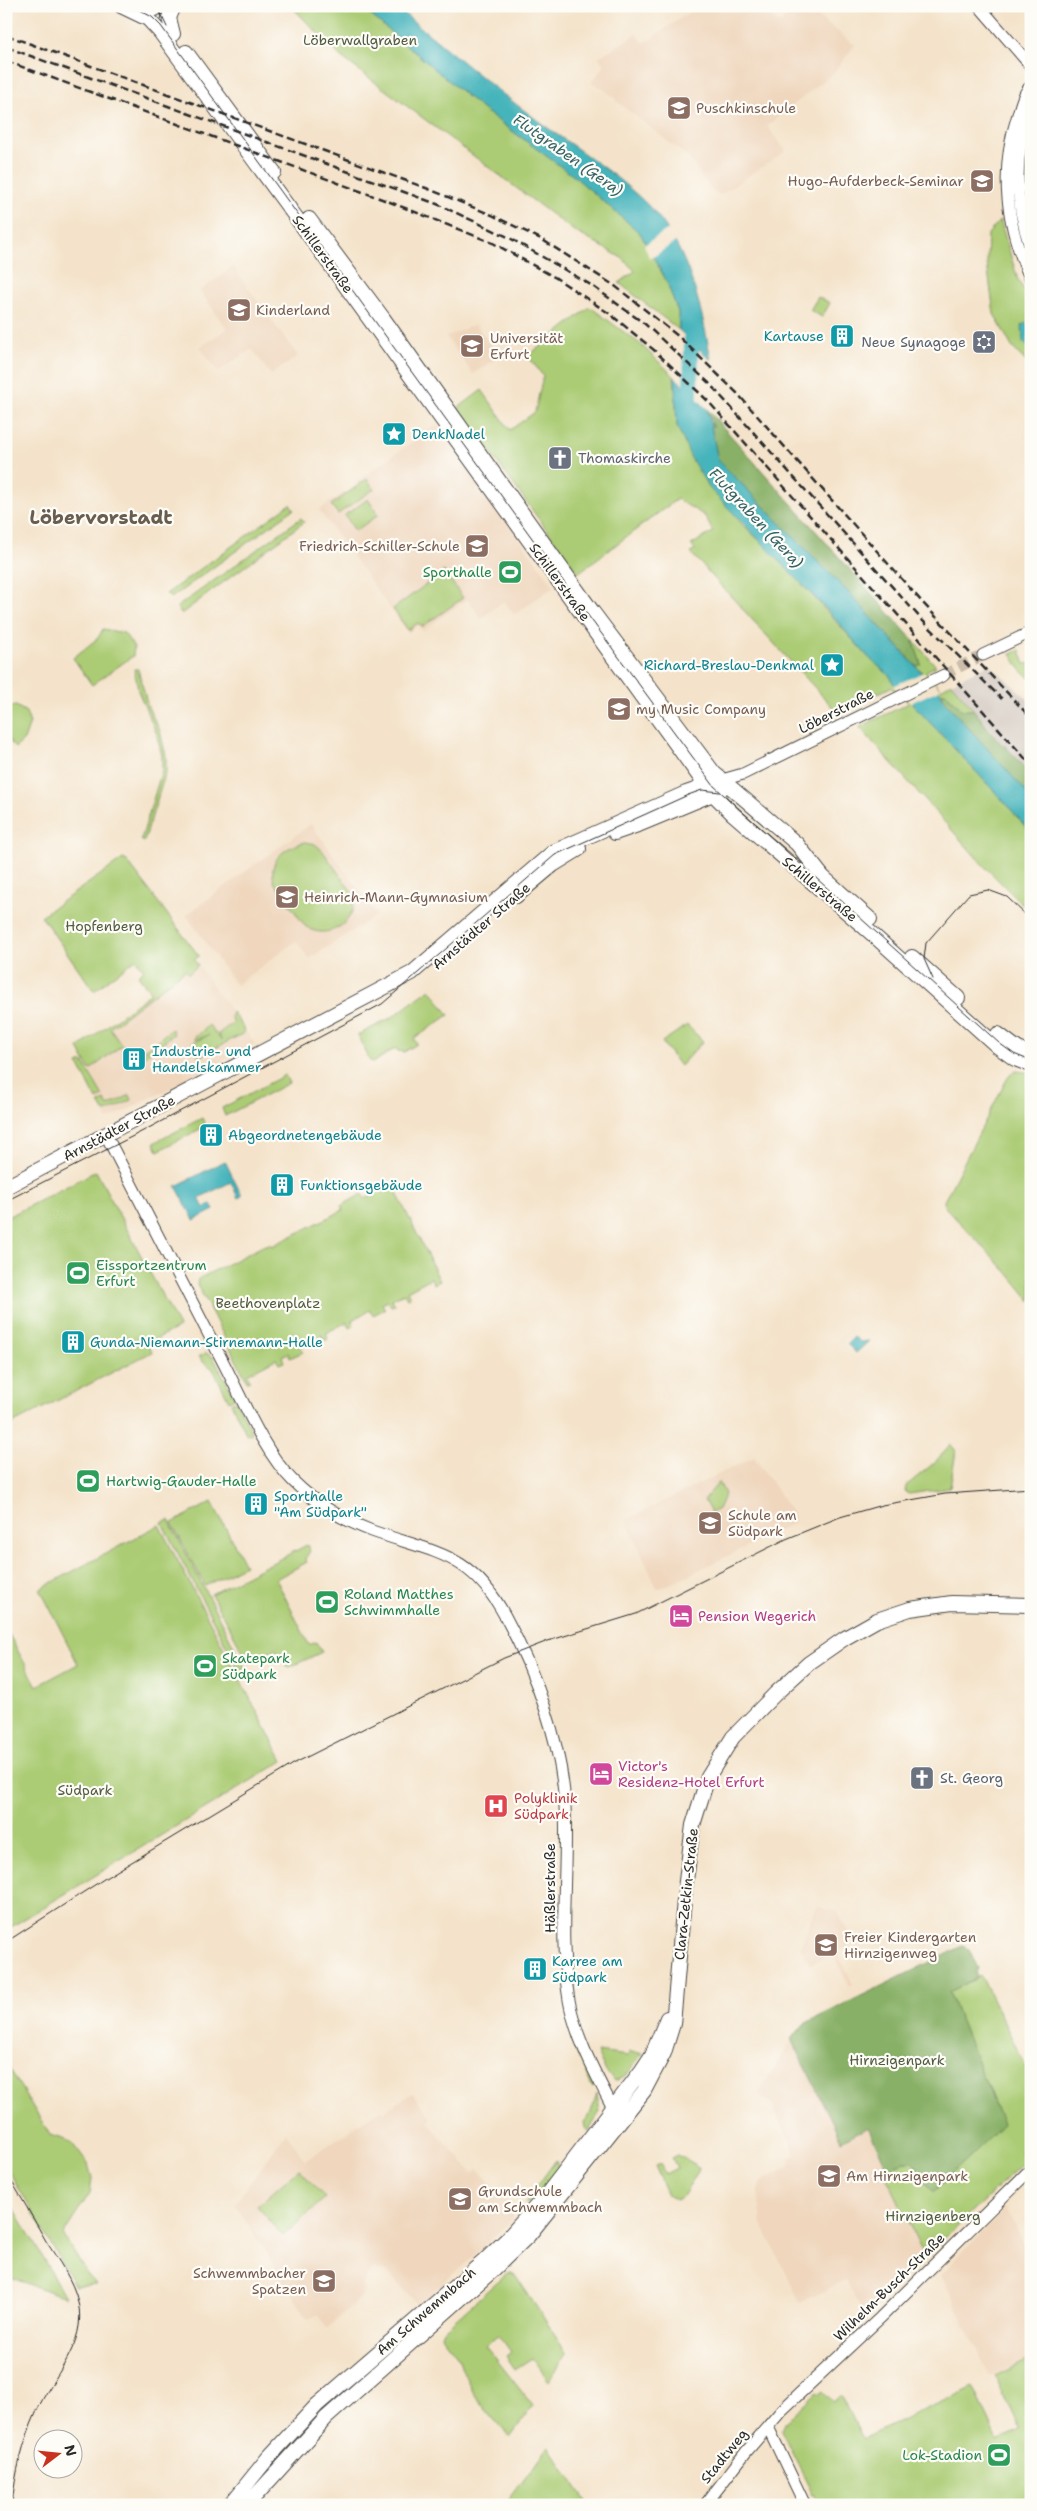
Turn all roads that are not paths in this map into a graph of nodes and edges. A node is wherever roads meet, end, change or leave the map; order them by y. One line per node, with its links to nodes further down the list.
1 (121, 6): 5 (main road)
2 (163, 6): 5 (main road)
3 (174, 6): 6 (main road)
4 (979, 6): 7 (street)
5 (142, 9): 6 (main road)
6 (166, 33): 16 (main road, Schillerstraße); 17 (main road, Schillerstraße)
7 (1031, 66)
8 (1031, 86): 10 (street)
9 (1031, 107): 10 (street)
10 (1012, 187): 11 (street); 12 (street)
11 (1031, 249)
12 (1031, 280)
13 (1031, 632): 14 (street)
14 (983, 656)
15 (939, 677): 16 (street, Löberstraße)
16 (726, 783): 17 (main road, Arnstädter Straße); 18 (main road, Schillerstraße)
17 (710, 790): 19 (main road, Schillerstraße); 20 (main road, Arnstädter Straße)
18 (1031, 1054)
19 (1031, 1065)
20 (106, 1135): 21 (main road, Arnstädter Straße); 24 (street, Häßlerstraße)
21 (6, 1187)
22 (1031, 1605): 23 (main road, Clara-Zetkin-Straße)
23 (676, 1984): 24 (main road, Clara-Zetkin-Straße); 25 (main road, Clara-Zetkin-Straße)
24 (613, 2108): 25 (street, Häßlerstraße); 28 (main road, Am Schwemmbach)
25 (620, 2122): 29 (main road, Am Schwemmbach)
26 (1031, 2169): 27 (street, Wilhelm-Busch-Straße)
27 (768, 2427): 30 (street, Stadtweg); 31 (street)
28 (230, 2505)
29 (247, 2505)
30 (705, 2505)
31 (805, 2505)

